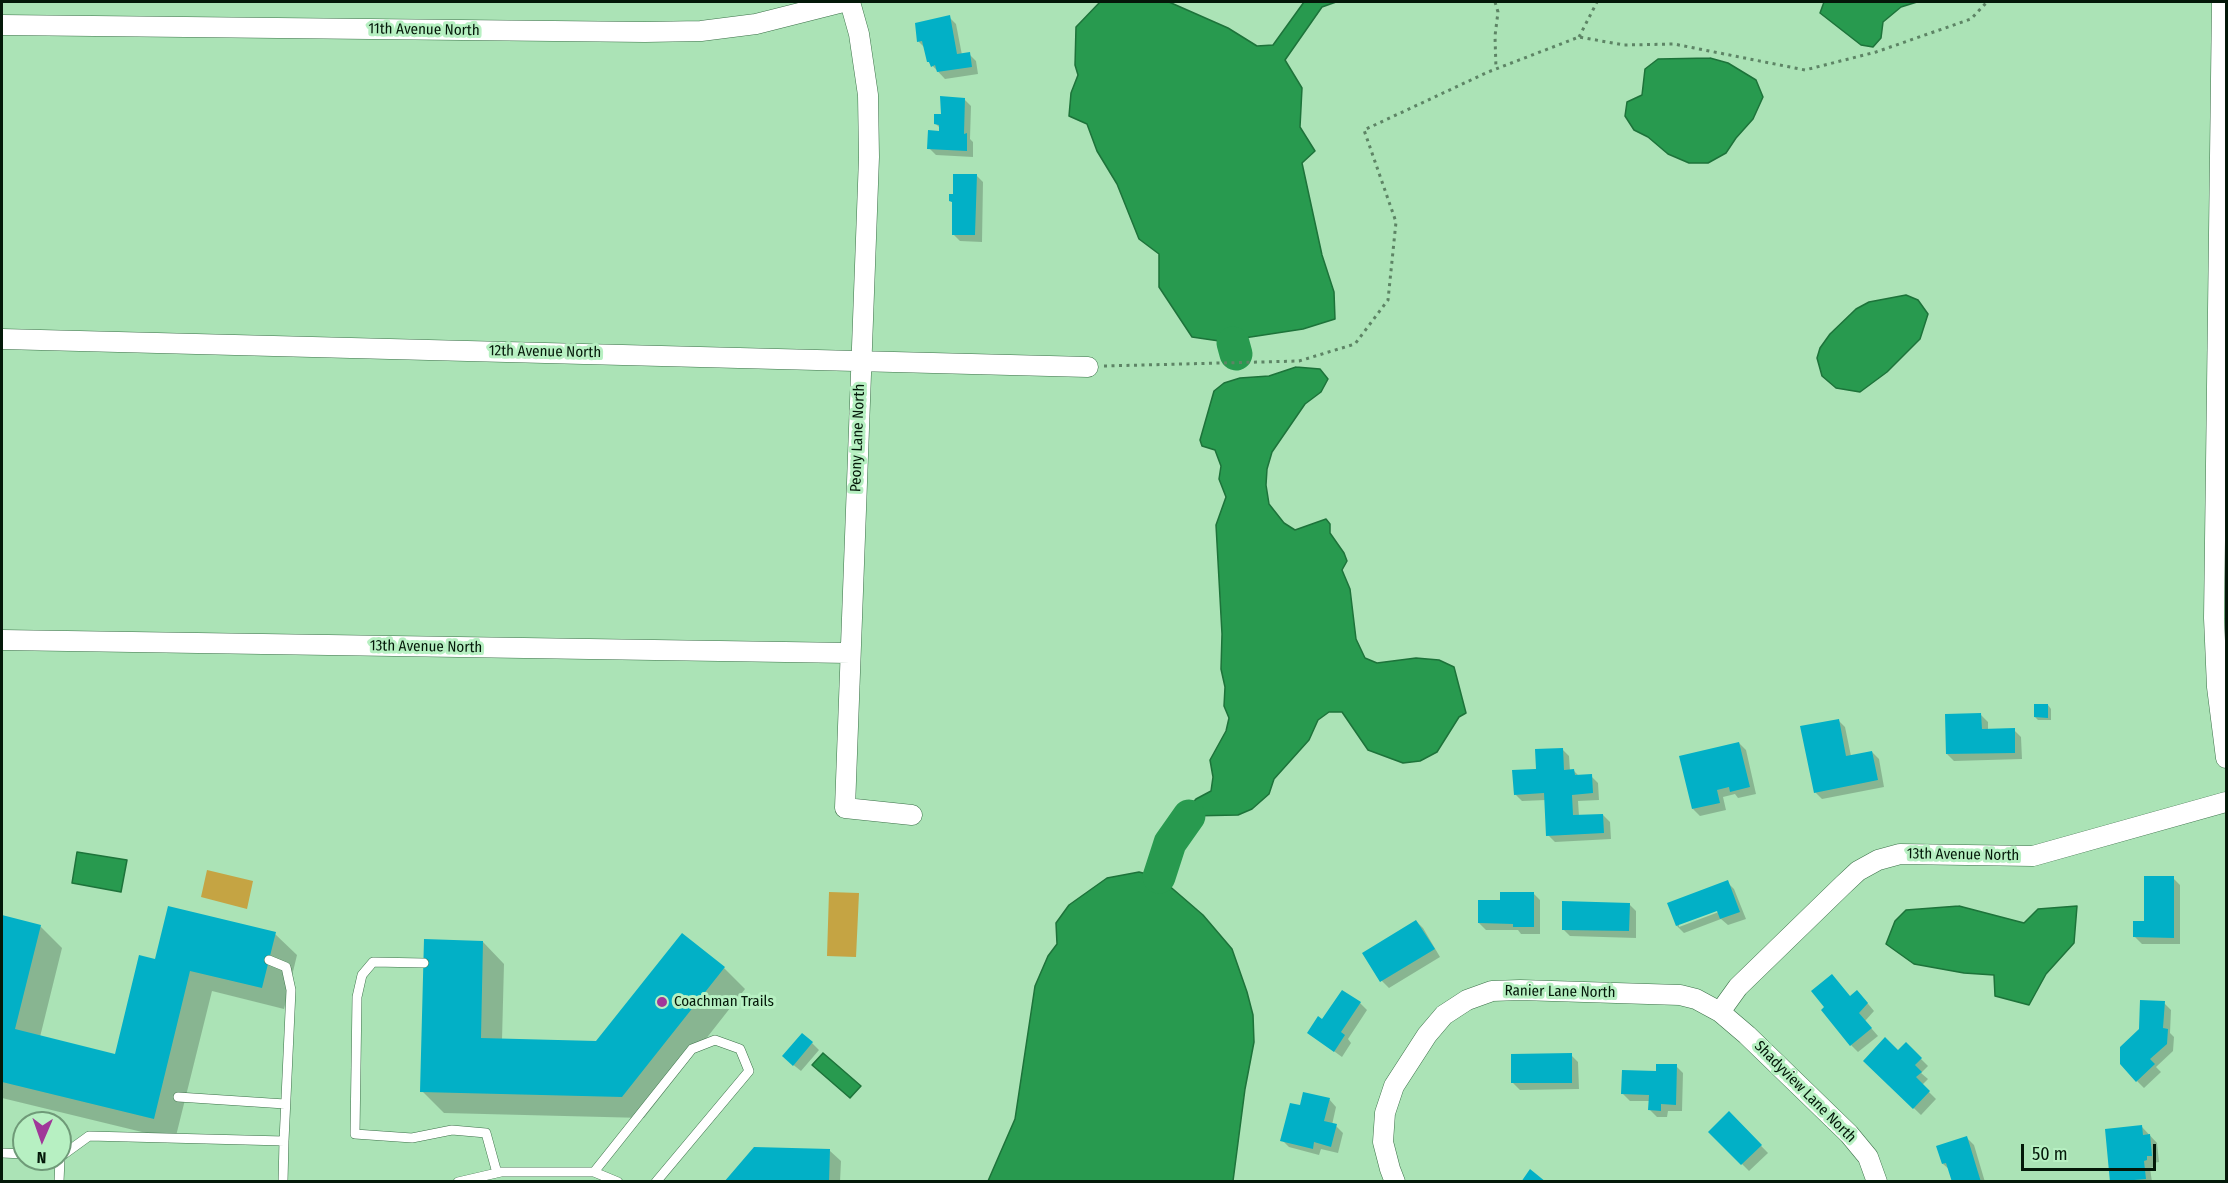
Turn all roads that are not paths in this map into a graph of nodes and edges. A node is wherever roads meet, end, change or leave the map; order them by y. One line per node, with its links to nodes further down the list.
1 (843, 2): 4 (street, 11th Avenue North)
2 (850, 2): 6 (street, Peony Lane North)
3 (2222, 2): 10 (street)
4 (2, 25)
5 (2, 339): 6 (street, 12th Avenue North)
6 (861, 360): 7 (street, 12th Avenue North); 9 (street, Peony Lane North)
7 (1088, 367)
8 (2, 640): 9 (street, 13th Avenue North)
9 (850, 653): 12 (street, Peony Lane North)
10 (2226, 758)
11 (2226, 802): 15 (street, 13th Avenue North)
12 (912, 815)
13 (269, 960): 17 (lane)
14 (424, 963): 21 (lane)
15 (1720, 1012): 27 (street, Ranier Lane North); 28 (street, Shadyview Lane North)
16 (178, 1097): 17 (lane)
17 (285, 1104): 18 (lane)
18 (284, 1141): 19 (lane); 23 (lane)
19 (72, 1149)
20 (594, 1172): 21 (lane); 25 (lane); 26 (lane)
21 (497, 1173): 22 (lane)
22 (487, 1178): 24 (lane)
23 (282, 1182)
24 (458, 1182)
25 (618, 1182)
26 (656, 1182)
27 (1395, 1182)
28 (1877, 1182)

